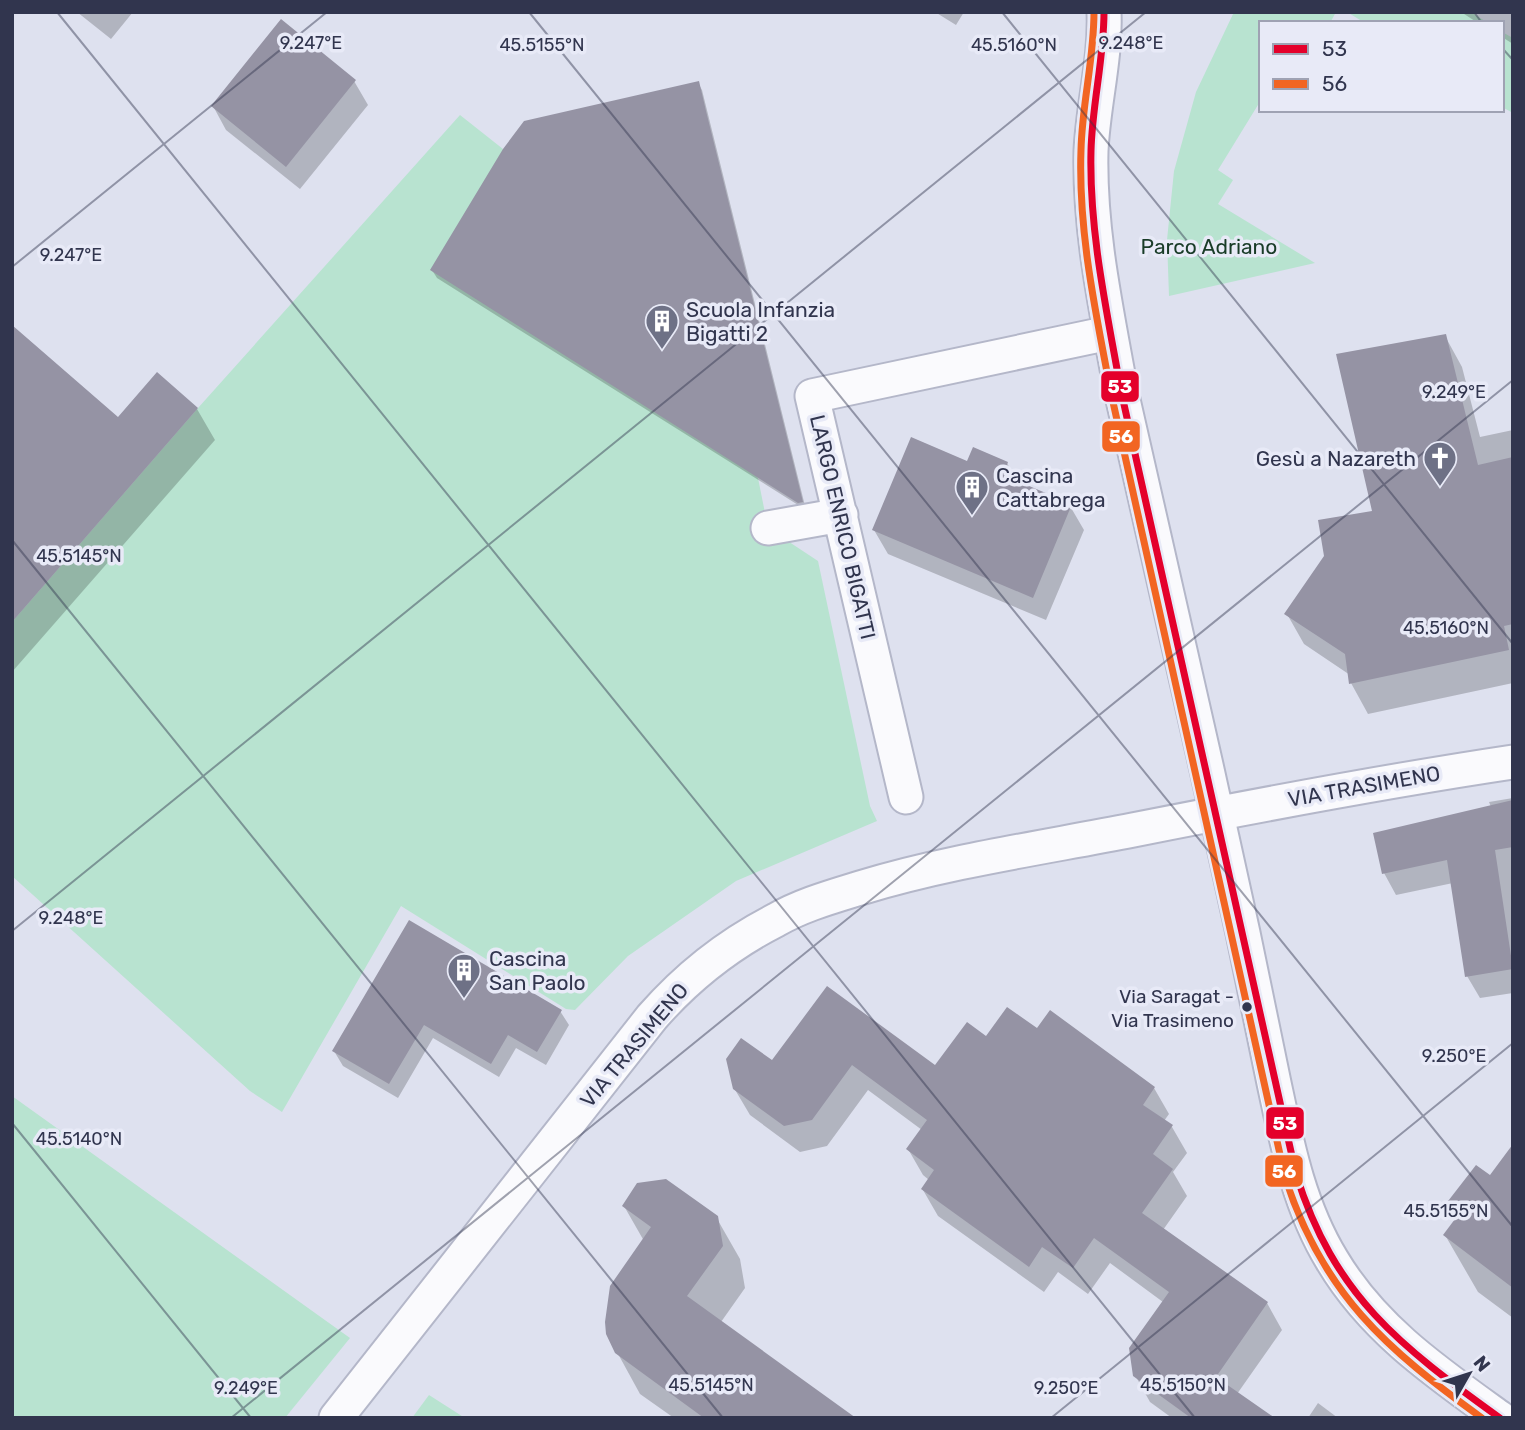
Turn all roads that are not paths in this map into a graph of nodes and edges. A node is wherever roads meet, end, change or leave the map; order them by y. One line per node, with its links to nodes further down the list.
1 (1105, 13): 2 (street)
2 (1109, 325): 3 (street, LARGO ENRICO BIGATTI); 7 (street)
3 (841, 515): 4 (street); 6 (street, LARGO ENRICO BIGATTI)
4 (768, 528)
5 (1513, 762): 7 (street, VIA TRASIMENO)
6 (906, 797)
7 (1215, 813): 8 (street, VIA TRASIMENO); 9 (street)
8 (336, 1418)
9 (1500, 1418)

